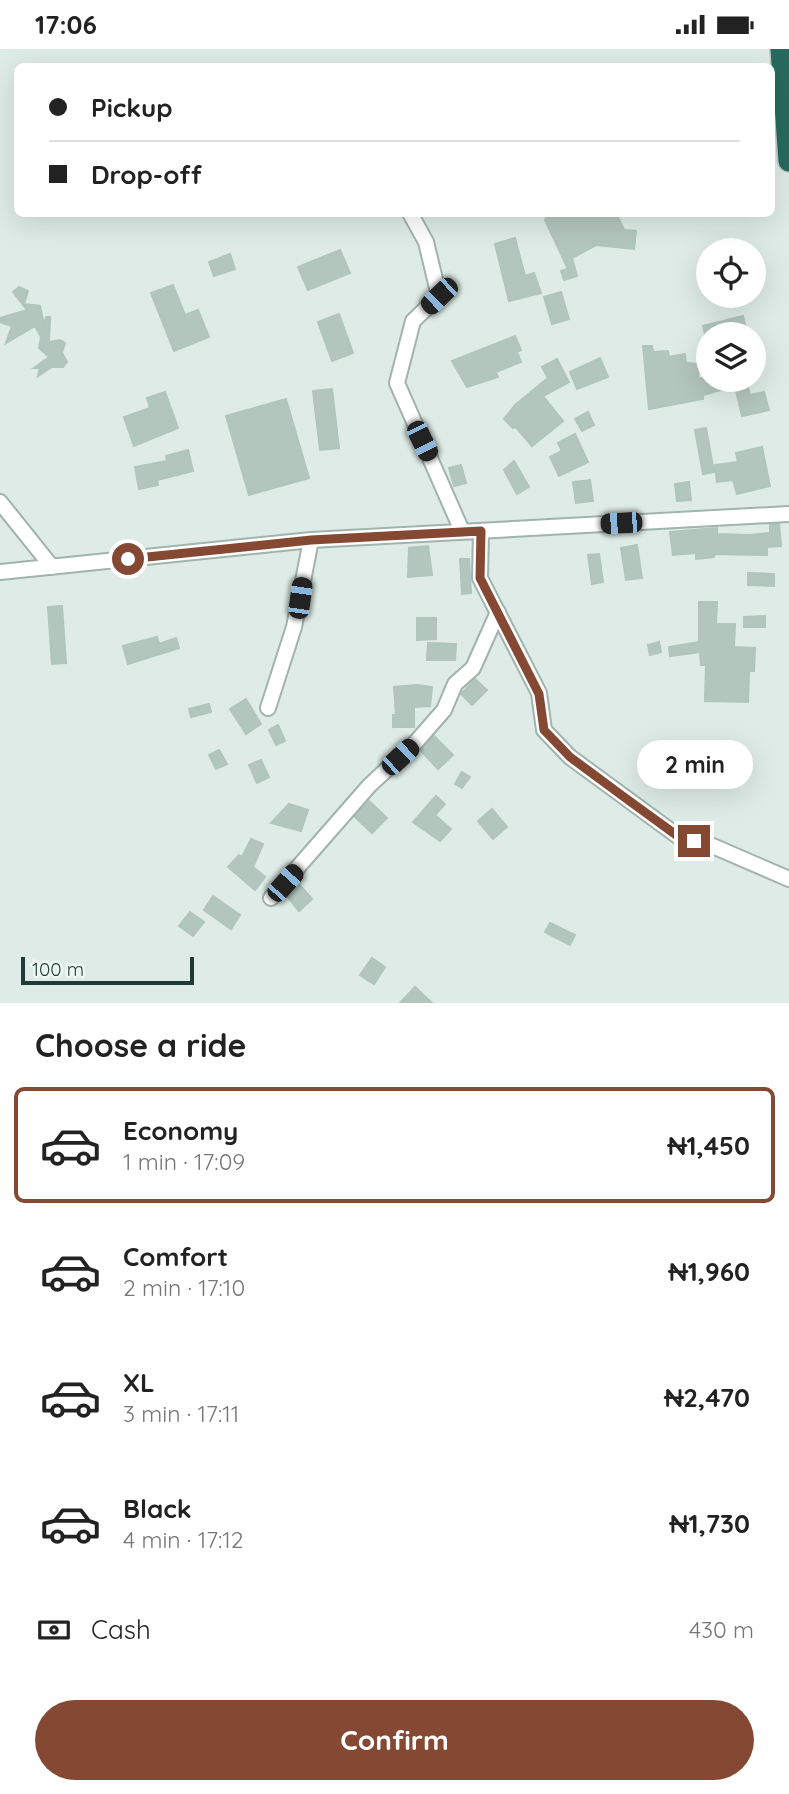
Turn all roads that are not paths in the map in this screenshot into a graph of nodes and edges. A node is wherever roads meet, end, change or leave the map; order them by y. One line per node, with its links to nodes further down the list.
1 (781, 49): 2 (highway)
2 (789, 161)
3 (412, 217): 6 (street)
4 (0, 502): 9 (street)
5 (789, 515): 7 (street)
6 (462, 531): 7 (street); 8 (street)
7 (481, 531): 11 (street)
8 (311, 540): 9 (street); 12 (street)
9 (52, 566): 10 (street)
10 (0, 572)
11 (498, 612): 13 (street); 14 (street)
12 (268, 708)
13 (789, 879)
14 (271, 898)

